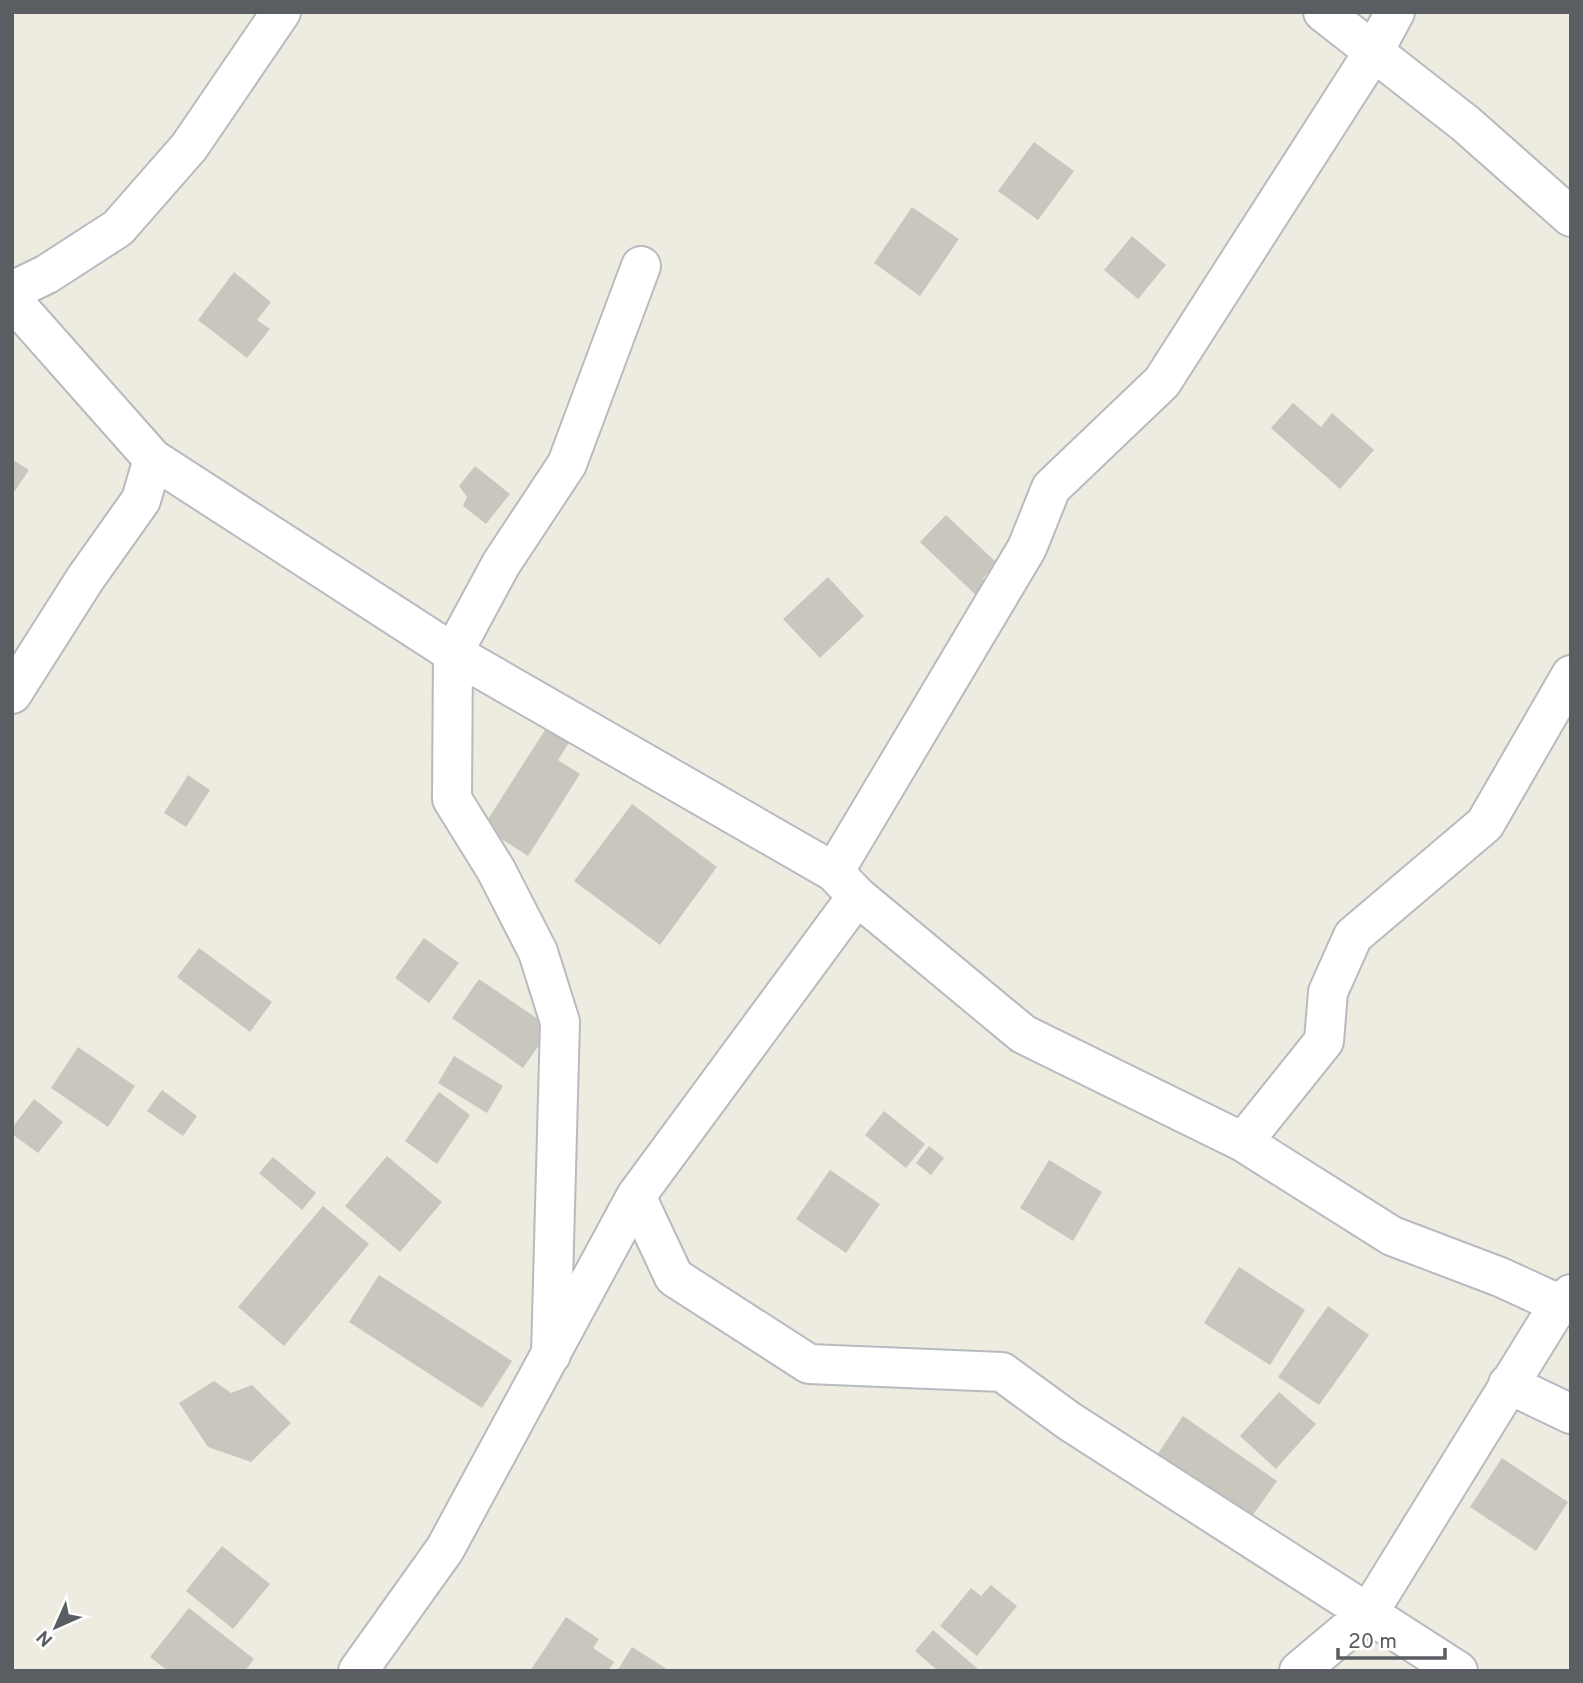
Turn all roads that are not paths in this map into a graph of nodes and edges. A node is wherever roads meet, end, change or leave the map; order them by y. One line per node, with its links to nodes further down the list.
1 (281, 12): 7 (street)
2 (1323, 12): 4 (street)
3 (1395, 12): 4 (street)
4 (1374, 51): 5 (street); 13 (street)
5 (1571, 217)
6 (641, 266): 10 (street)
7 (12, 291)
8 (12, 300): 9 (street)
9 (153, 460): 10 (street); 12 (street)
10 (453, 653): 13 (street); 17 (street)
11 (1571, 675): 14 (street)
12 (12, 694)
13 (846, 884): 14 (street); 15 (street)
14 (1243, 1142): 16 (street)
15 (636, 1196): 17 (street); 20 (street)
16 (1565, 1299): 18 (street)
17 (551, 1355): 21 (street)
18 (1508, 1384): 19 (street); 20 (street)
19 (1571, 1414)
20 (1369, 1612): 22 (street); 23 (street)
21 (358, 1671)
22 (1299, 1671)
23 (1458, 1671)

